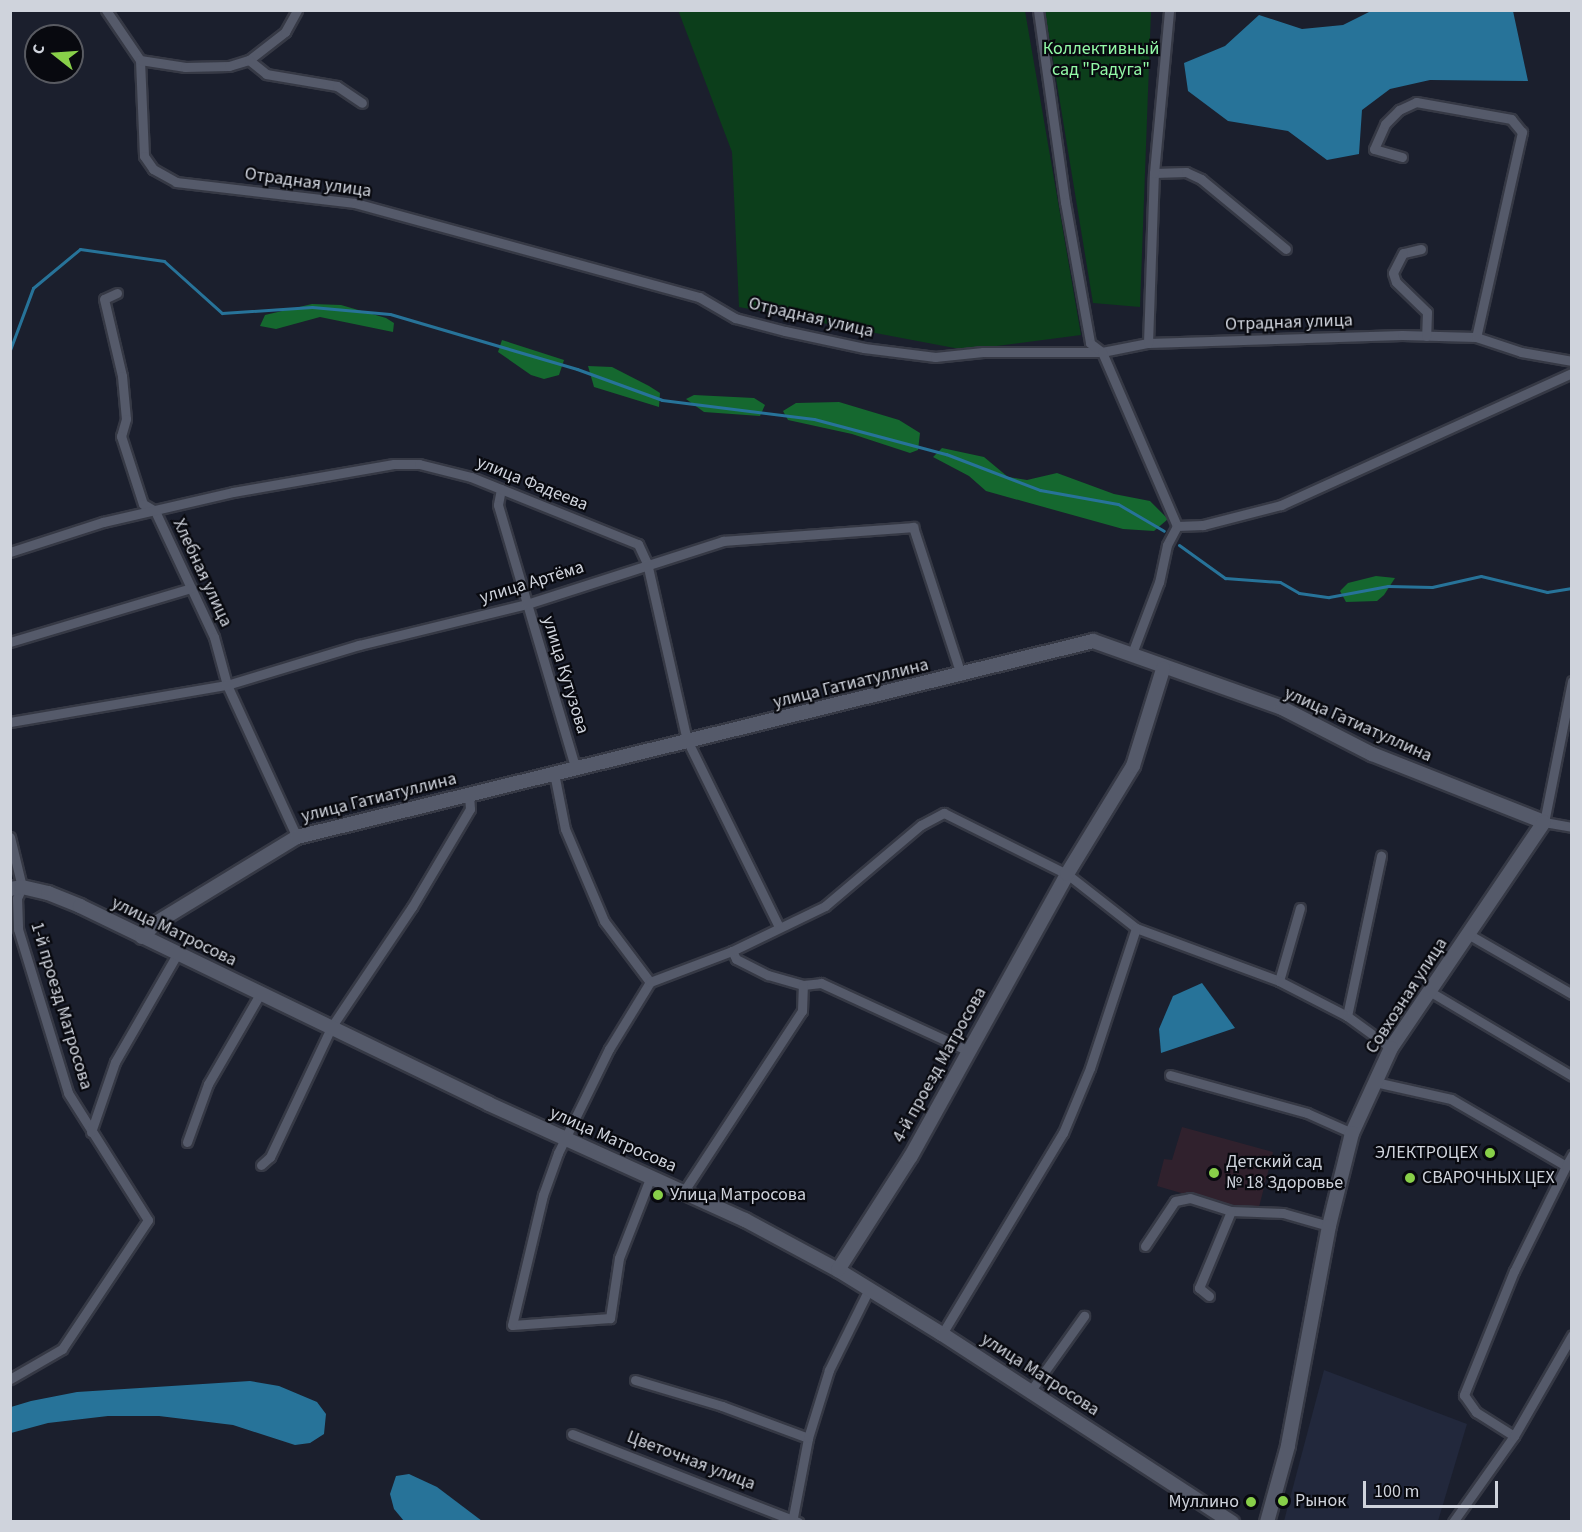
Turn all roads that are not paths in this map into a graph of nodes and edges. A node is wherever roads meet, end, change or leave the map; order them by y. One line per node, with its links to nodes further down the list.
1 (106, 10): 5 (street)
2 (297, 10): 6 (street)
3 (1038, 10): 16 (street)
4 (1169, 10): 9 (street)
5 (140, 60): 6 (street); 16 (street, Отрадная улица)
6 (249, 60): 7 (street)
7 (362, 103)
8 (1402, 156): 14 (street)
9 (1154, 173): 10 (street); 15 (street)
10 (1286, 249)
11 (1421, 249): 13 (street)
12 (117, 293): 20 (street, Хлебная улица)
13 (1426, 336): 14 (street, Отрадная улица); 15 (street, Отрадная улица)
14 (1476, 337): 17 (street, Отрадная улица)
15 (1148, 343): 16 (street, Отрадная улица)
16 (1102, 352): 21 (street)
17 (1572, 361)
18 (1572, 373): 21 (street)
19 (501, 489): 20 (street, улица Фадеева); 23 (street, улица Фадеева); 25 (street, улица Кутузова)
20 (155, 511): 22 (street, улица Фадеева); 24 (street, Хлебная улица)
21 (1177, 526): 27 (street)
22 (10, 552)
23 (647, 563): 25 (street, улица Артёма); 29 (street, улица Артёма); 33 (street, улица Фадеева)
24 (191, 588): 26 (street); 31 (street, Хлебная улица)
25 (526, 604): 31 (street, улица Артёма); 34 (street, улица Кутузова)
26 (10, 642)
27 (1131, 656): 28 (street, улица Гатиатуллина); 29 (street, улица Гатиатуллина)
28 (1163, 669): 37 (street, улица Гатиатуллина); 42 (street, 4-й проезд Матросова)
29 (961, 675): 33 (street, улица Гатиатуллина)
30 (1572, 681): 37 (street, Совхозная улица)
31 (227, 686): 32 (street, улица Артёма); 40 (street, Хлебная улица)
32 (10, 722)
33 (687, 740): 34 (street, улица Гатиатуллина); 45 (street, улица Фадеева)
34 (575, 767): 35 (street, улица Гатиатуллина)
35 (554, 773): 36 (street, улица Гатиатуллина); 52 (street)
36 (469, 794): 40 (street, улица Гатиатуллина); 58 (street)
37 (1544, 822): 38 (street, улица Гатиатуллина); 47 (street, Совхозная улица)
38 (1572, 827)
39 (10, 837): 43 (street)
40 (297, 837): 48 (street, улица Гатиатуллина)
41 (1381, 856): 57 (street)
42 (1067, 874): 45 (street); 46 (street); 60 (street, 4-й проезд Матросова)
43 (16, 888): 48 (street, улица Матросова); 64 (street, 1-й проезд Матросова)
44 (1300, 908): 51 (street)
45 (779, 927): 49 (street)
46 (1136, 928): 51 (street); 80 (street)
47 (1468, 934): 54 (street, Совхозная улица); 56 (street)
48 (142, 937): 50 (street, улица Матросова)
49 (732, 951): 52 (street); 53 (street)
50 (177, 954): 55 (street, улица Матросова); 64 (street, 1-й проезд Матросова)
51 (1279, 981): 57 (street)
52 (650, 982): 66 (street)
53 (804, 985): 60 (street); 72 (street)
54 (1430, 991): 59 (street, Совхозная улица); 62 (street)
55 (260, 994): 58 (street, улица Матросова); 67 (street)
56 (1572, 994)
57 (1347, 1016): 59 (street)
58 (332, 1026): 66 (street, улица Матросова); 69 (street)
59 (1391, 1048): 63 (street, Совхозная улица)
60 (967, 1050): 76 (street, 4-й проезд Матросова)
61 (1170, 1075): 65 (street)
62 (1572, 1076)
63 (1375, 1082): 65 (street, Совхозная улица); 70 (street)
64 (91, 1132): 82 (street, 1-й проезд Матросова)
65 (1352, 1133): 74 (street, Совхозная улица)
66 (568, 1140): 71 (street, улица Матросова); 71 (street)
67 (187, 1142)
68 (1572, 1155): 70 (street)
69 (261, 1165)
70 (1566, 1166): 86 (street)
71 (651, 1176): 72 (street, улица Матросова)
72 (684, 1191): 76 (street, улица Матросова)
73 (1231, 1211): 74 (street); 75 (street); 78 (street)
74 (1329, 1226): 90 (street, Совхозная улица)
75 (1145, 1245)
76 (838, 1270): 77 (street, улица Матросова)
77 (869, 1289): 80 (street, улица Матросова); 87 (street)
78 (1209, 1296)
79 (1084, 1316): 84 (street)
80 (942, 1334): 84 (street, улица Матросова)
81 (1572, 1335): 86 (street)
82 (10, 1379)
83 (635, 1380): 87 (street)
84 (1032, 1389): 89 (street, улица Матросова)
85 (572, 1434): 88 (street, Цветочная улица)
86 (1514, 1436): 91 (street)
87 (808, 1438): 88 (street)
88 (795, 1519)
89 (1232, 1521)
90 (1267, 1521)
91 (1453, 1521)

